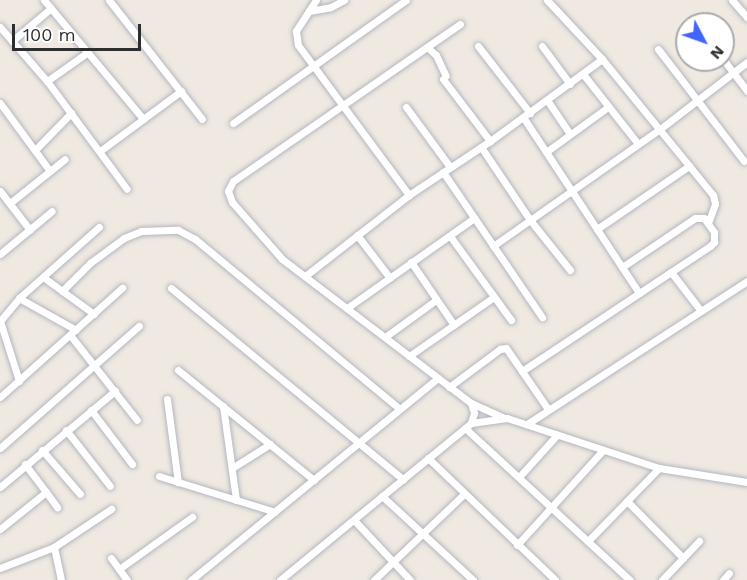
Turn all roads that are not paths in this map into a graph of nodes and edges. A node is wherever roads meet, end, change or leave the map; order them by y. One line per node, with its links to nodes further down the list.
1 (44, 0): 8 (street)
2 (109, 0): 26 (street)
3 (316, 0): 9 (street)
4 (344, 0): 9 (street)
5 (406, 0): 21 (street)
6 (547, 0): 19 (street)
7 (732, 0): 10 (street)
8 (51, 8): 13 (street); 18 (street)
9 (309, 10): 21 (street)
10 (747, 17)
11 (460, 24): 16 (street)
12 (0, 27): 13 (street)
13 (12, 40): 24 (street)
14 (478, 46): 35 (street)
15 (542, 46): 25 (street)
16 (428, 47): 31 (street); 41 (street)
17 (658, 49): 29 (street)
18 (88, 52): 24 (street); 37 (street)
19 (602, 59): 23 (street); 39 (street)
20 (747, 62): 22 (street)
21 (313, 66): 31 (street); 38 (street)
22 (734, 73): 27 (street); 29 (street)
23 (583, 74): 25 (street); 33 (street)
24 (47, 81): 34 (street)
25 (570, 84): 28 (street)
26 (182, 91): 36 (street); 37 (street)
27 (747, 91)
28 (547, 100): 35 (street); 40 (street)
29 (696, 101): 39 (street); 48 (street)
30 (0, 103): 44 (street)
31 (341, 106): 56 (street); 73 (street)
32 (406, 106): 50 (street)
33 (608, 107): 40 (street); 42 (street)
34 (71, 113): 44 (street); 45 (street)
35 (526, 115): 41 (street); 46 (street)
36 (202, 118)
37 (143, 119): 45 (street)
38 (233, 123)
39 (660, 129): 42 (street); 49 (street)
40 (570, 134): 46 (street)
41 (490, 141): 43 (street)
42 (638, 144): 55 (street)
43 (481, 147): 50 (street); 60 (street)
44 (35, 150): 51 (street)
45 (100, 151): 53 (street)
46 (546, 152): 55 (street)
47 (65, 159): 51 (street)
48 (744, 161)
49 (689, 166): 61 (street); 63 (street)
50 (450, 167): 52 (street)
51 (50, 171): 57 (street)
52 (442, 172): 56 (street); 59 (street)
53 (127, 189)
54 (0, 191): 57 (street)
55 (571, 191): 60 (street); 63 (street)
56 (409, 195): 65 (street)
57 (10, 204): 64 (street)
58 (52, 211): 64 (street)
59 (474, 218): 66 (street); 67 (street)
60 (530, 220): 67 (street); 71 (street)
61 (708, 223): 70 (street); 72 (street)
62 (99, 227): 74 (street)
63 (597, 229): 70 (street)
64 (30, 230): 68 (street)
65 (357, 236): 73 (street); 75 (street)
66 (450, 236): 69 (street); 81 (street)
67 (493, 246): 87 (street)
68 (0, 254)
69 (411, 262): 75 (street); 83 (street)
70 (622, 267): 80 (street)
71 (570, 270)
72 (671, 272): 80 (street); 85 (street)
73 (305, 276): 84 (street)
74 (43, 277): 79 (street); 82 (street)
75 (390, 278): 84 (street)
76 (747, 281): 85 (street)
77 (122, 288): 86 (street)
78 (171, 288): 115 (street)
79 (62, 291): 86 (street); 108 (street)
80 (639, 293): 97 (street)
81 (494, 297): 88 (street); 90 (street)
82 (19, 298): 89 (street); 92 (street)
83 (436, 300): 90 (street); 93 (street)
84 (346, 308): 93 (street)
85 (701, 311): 106 (street)
86 (94, 314): 92 (street)
87 (542, 316)
88 (511, 320)
89 (0, 321): 99 (street)
90 (454, 325): 94 (street)
91 (139, 326): 95 (street)
92 (73, 333): 95 (street); 99 (street)
93 (385, 337): 94 (street)
94 (409, 356): 98 (street)
95 (93, 363): 101 (street); 117 (street)
96 (178, 370): 105 (street)
97 (522, 371): 100 (street); 106 (street)
98 (438, 378): 100 (street); 108 (street)
99 (19, 381): 102 (street)
100 (449, 387): 104 (street)
101 (115, 391): 107 (street); 110 (street)
102 (0, 397)
103 (167, 399): 129 (street)
104 (471, 403): 109 (street); 112 (street)
105 (223, 406): 116 (street); 123 (street)
106 (548, 409): 111 (street)
107 (91, 410): 113 (street); 122 (street)
108 (400, 410): 115 (street)
109 (502, 417): 111 (street); 112 (street)
110 (137, 420)
111 (528, 424): 114 (street)
112 (468, 425): 120 (street); 126 (street)
113 (66, 430): 118 (street); 131 (street)
114 (557, 435): 119 (street); 126 (street)
115 (359, 443): 127 (street); 128 (street)
116 (270, 444): 123 (street); 128 (street)
117 (0, 448)
118 (42, 450): 121 (street); 134 (street)
119 (603, 450): 124 (street); 140 (street)
120 (428, 458): 127 (street); 135 (street)
121 (25, 464): 132 (street); 133 (street)
122 (132, 464)
123 (232, 468): 137 (street)
124 (659, 468): 130 (street); 138 (street)
125 (159, 476): 129 (street)
126 (519, 477): 140 (street)
127 (403, 479): 136 (street)
128 (314, 480): 142 (street)
129 (178, 482): 137 (street)
130 (747, 482)
131 (110, 486)
132 (0, 487)
133 (46, 492): 139 (street); 145 (street)
134 (80, 494)
135 (464, 494): 146 (street); 149 (street)
136 (382, 496): 144 (street); 146 (street)
137 (236, 500): 142 (street)
138 (627, 501): 147 (street); 152 (street)
139 (57, 507)
140 (551, 507): 147 (street); 149 (street)
141 (111, 509): 150 (street)
142 (275, 512): 159 (street)
143 (192, 517): 155 (street)
144 (354, 520): 153 (street); 160 (street)
145 (0, 529)
146 (422, 533): 153 (street); 163 (street)
147 (588, 541): 165 (street)
148 (699, 541): 152 (street)
149 (517, 545): 164 (street)
150 (54, 546): 154 (street); 157 (street)
151 (111, 558): 155 (street)
152 (683, 558): 166 (street)
153 (391, 561): 161 (street); 162 (street)
154 (0, 568)
155 (119, 569): 158 (street)
156 (729, 573): 167 (street)
157 (61, 580)
158 (127, 580)
159 (191, 580)
160 (280, 580)
161 (374, 580)
162 (410, 580)
163 (473, 580)
164 (555, 580)
165 (630, 580)
166 (662, 580)
167 (723, 580)

